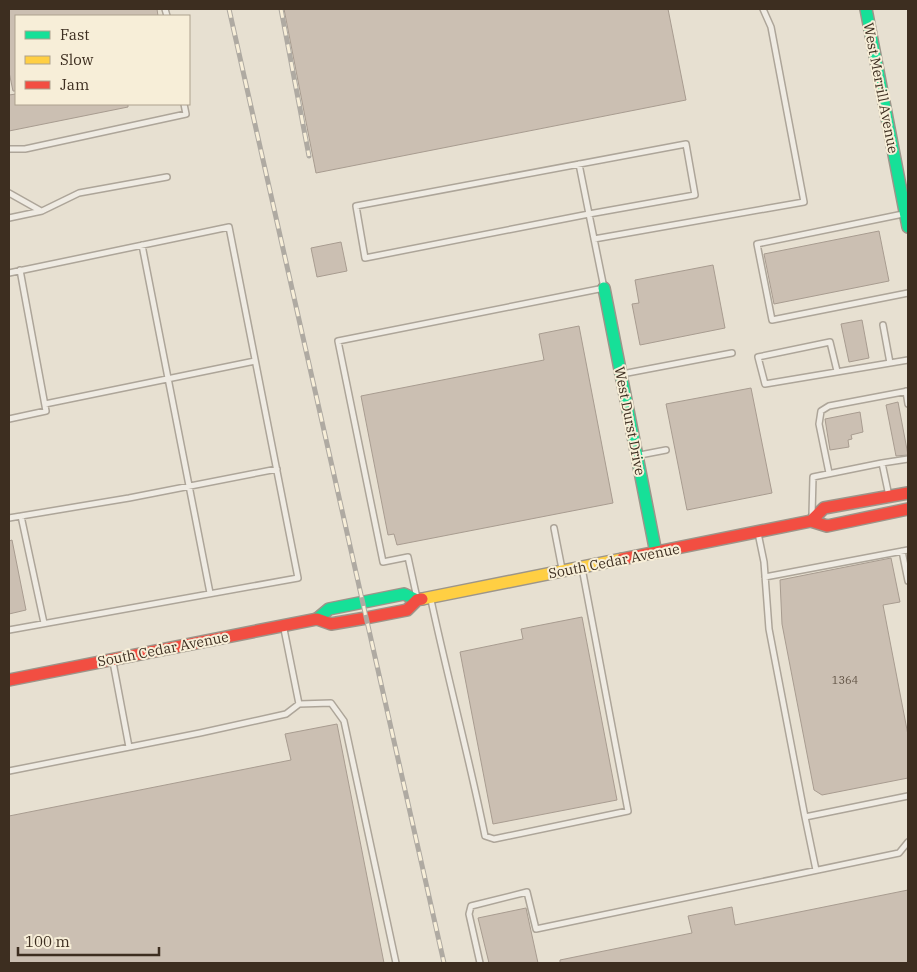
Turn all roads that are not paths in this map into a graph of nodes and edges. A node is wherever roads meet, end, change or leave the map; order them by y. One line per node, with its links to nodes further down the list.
1 (763, 9): 14 (lane)
2 (866, 9): 7 (main road, West Merrill Avenue)
3 (184, 105): 4 (lane)
4 (9, 149)
5 (579, 164): 10 (lane); 10 (lane); 10 (lane)
6 (167, 177): 9 (lane)
7 (904, 180): 11 (main road, West Merrill Avenue)
8 (9, 193): 9 (lane)
9 (42, 211): 12 (lane)
10 (589, 214): 14 (lane)
11 (906, 214): 13 (main road, West Merrill Avenue); 19 (lane)
12 (9, 218)
13 (908, 227)
14 (594, 239): 18 (lane)
15 (142, 245): 16 (lane); 23 (lane); 27 (lane)
16 (20, 270): 17 (lane); 29 (lane)
17 (9, 272)
18 (604, 288): 26 (main road, West Durst Drive); 55 (lane)
19 (908, 293)
20 (883, 325): 24 (lane)
21 (732, 353): 26 (lane)
22 (908, 360): 24 (lane)
23 (255, 361): 27 (lane); 36 (lane)
24 (890, 363): 25 (lane)
25 (836, 371): 25 (lane)
26 (621, 374): 33 (main road, West Durst Drive)
27 (169, 378): 29 (lane); 38 (lane)
28 (907, 391): 30 (lane); 37 (lane)
29 (44, 404): 31 (lane)
30 (908, 404)
31 (9, 419)
32 (666, 450): 33 (lane)
33 (637, 456): 48 (main road, West Durst Drive)
34 (908, 459): 35 (lane)
35 (882, 463): 37 (lane); 40 (lane)
36 (276, 469): 38 (lane); 53 (lane)
37 (828, 473): 44 (lane)
38 (190, 486): 42 (lane); 53 (lane)
39 (908, 493): 40 (main road, South Cedar Avenue)
40 (889, 496): 44 (main road, South Cedar Avenue)
41 (908, 509): 44 (main road, South Cedar Avenue)
42 (22, 516): 43 (lane); 56 (lane)
43 (9, 518)
44 (811, 521): 46 (main road, South Cedar Avenue)
45 (554, 528): 50 (lane)
46 (758, 532): 48 (main road, South Cedar Avenue); 51 (lane)
47 (905, 550): 51 (lane); 52 (lane)
48 (656, 553): 49 (main road, South Cedar Avenue)
49 (582, 567): 50 (main road, South Cedar Avenue); 54 (lane)
50 (562, 571): 54 (main road, South Cedar Avenue)
51 (765, 577): 65 (lane)
52 (908, 581)
53 (210, 593): 56 (lane)
54 (431, 597): 55 (main road, South Cedar Avenue)
55 (417, 600): 57 (main road, South Cedar Avenue)
56 (44, 623): 58 (lane)
57 (283, 625): 59 (main road, South Cedar Avenue); 61 (lane)
58 (9, 630)
59 (113, 659): 60 (main road, South Cedar Avenue); 62 (lane)
60 (9, 680)
61 (299, 704): 62 (lane); 68 (lane)
62 (129, 747): 63 (lane)
63 (9, 771)
64 (908, 796): 65 (lane)
65 (805, 817): 67 (lane)
66 (908, 842): 67 (lane)
67 (816, 870): 69 (lane)
68 (396, 963)
69 (480, 963)

